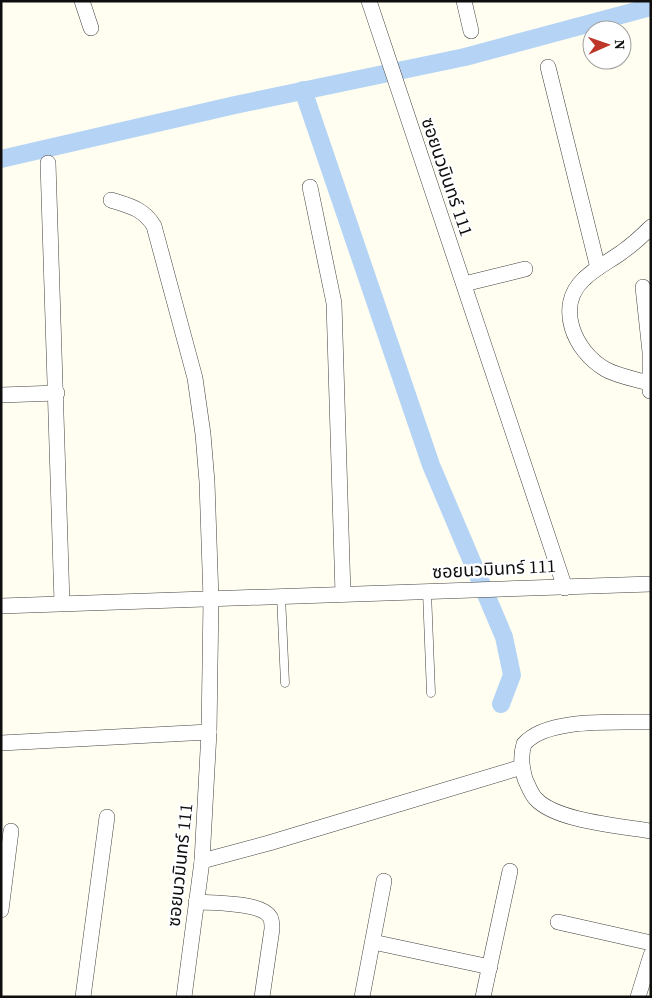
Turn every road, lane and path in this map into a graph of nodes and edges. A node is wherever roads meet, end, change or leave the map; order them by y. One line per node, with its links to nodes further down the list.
1 (82, 1): 4 (street)
2 (369, 1): 13 (street, ซอยนวมินทร์ 111)
3 (464, 1): 5 (street)
4 (91, 28)
5 (471, 31)
6 (548, 67): 11 (street)
7 (48, 163): 16 (street)
8 (310, 187): 21 (street)
9 (111, 200): 23 (street)
10 (651, 227): 11 (street)
11 (598, 268): 15 (street)
12 (525, 269): 13 (street)
13 (464, 284): 19 (street, ซอยนวมินทร์ 111)
14 (643, 287): 15 (street)
15 (650, 388)
16 (57, 393): 17 (street); 24 (street)
17 (1, 395)
18 (651, 584): 19 (street)
19 (565, 588): 20 (street, ซอยนวมินทร์ 111)
20 (427, 592): 21 (street, ซอยนวมินทร์ 111); 27 (lane)
21 (343, 594): 22 (street, ซอยนวมินทร์ 111)
22 (281, 596): 23 (street, ซอยนวมินทร์ 111); 26 (lane)
23 (211, 599): 24 (street); 29 (street, ซอยนวมินทร์ 111)
24 (62, 603): 25 (street)
25 (1, 606)
26 (285, 683)
27 (431, 693)
28 (651, 722): 31 (street)
29 (209, 732): 30 (street); 35 (street, ซอยนวมินทร์ 111)
30 (1, 743)
31 (522, 767): 34 (street); 35 (street)
32 (107, 817): 45 (street)
33 (11, 831): 39 (street)
34 (651, 831)
35 (202, 861): 38 (street, ซอยนวมินทร์ 111)
36 (510, 871): 44 (street)
37 (384, 881): 41 (street)
38 (196, 902): 46 (street, ซอยนวมินทร์ 111); 47 (street)
39 (1, 910)
40 (558, 922): 42 (street)
41 (373, 942): 44 (street); 48 (street)
42 (651, 943)
43 (651, 955): 50 (street)
44 (490, 967): 49 (street)
45 (83, 997)
46 (184, 997)
47 (262, 997)
48 (362, 997)
49 (483, 997)
50 (638, 997)

